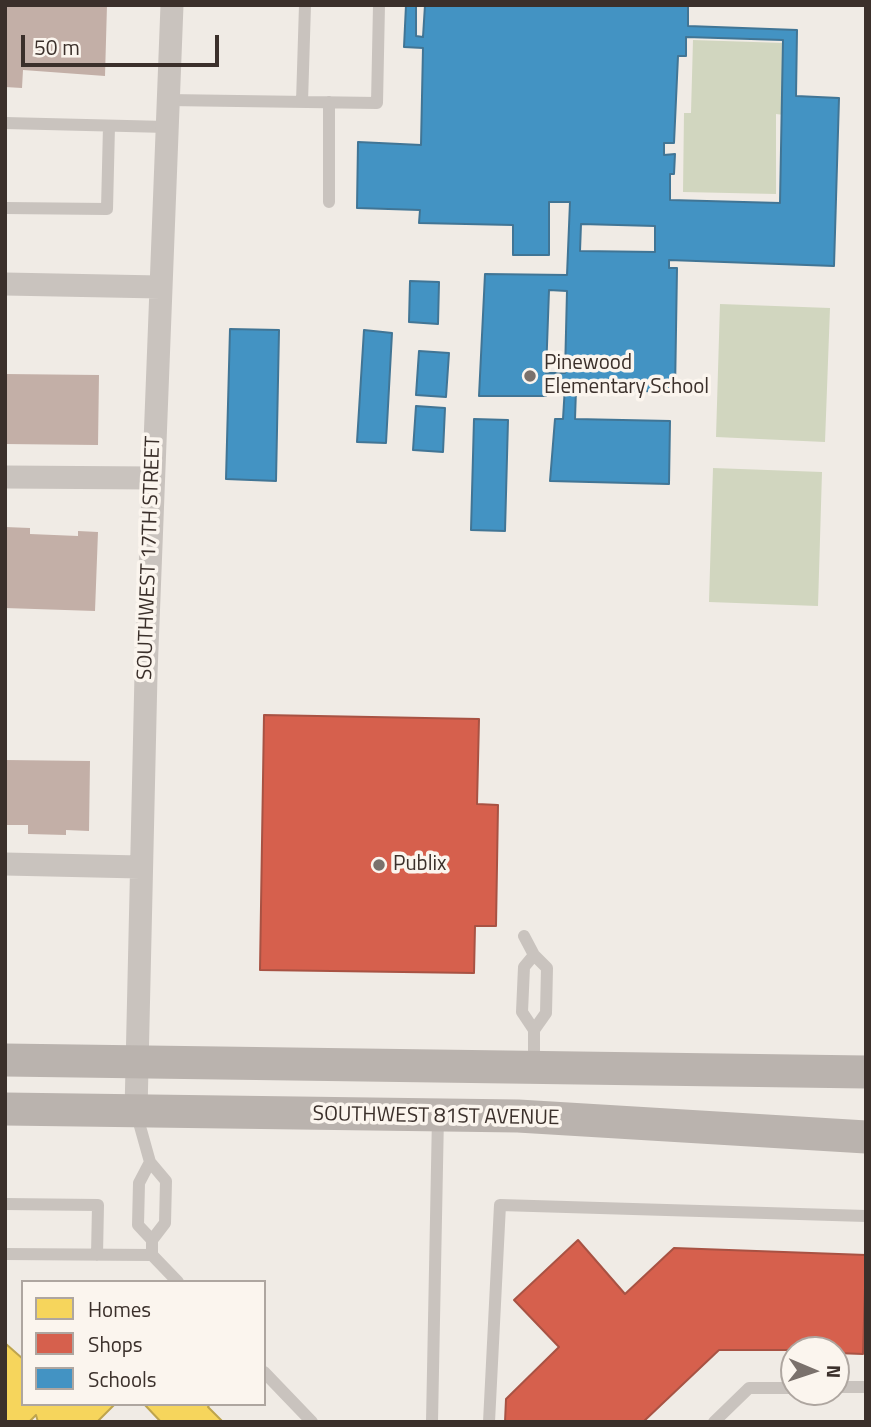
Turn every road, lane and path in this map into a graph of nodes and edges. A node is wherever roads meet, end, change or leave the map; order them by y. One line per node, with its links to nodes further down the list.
1 (172, 5): 4 (street, SOUTHWEST 17TH STREET)
2 (305, 5): 5 (lane)
3 (379, 5): 6 (lane)
4 (168, 100): 5 (lane); 9 (street, SOUTHWEST 17TH STREET)
5 (302, 102): 6 (lane)
6 (329, 102): 10 (lane)
7 (5, 123): 8 (lane)
8 (109, 126): 9 (lane); 11 (lane)
9 (167, 127): 13 (street, SOUTHWEST 17TH STREET)
10 (329, 202)
11 (5, 208)
12 (5, 284): 13 (street)
13 (160, 288): 15 (street, SOUTHWEST 17TH STREET)
14 (5, 477): 15 (street)
15 (153, 478): 17 (street, SOUTHWEST 17TH STREET)
16 (5, 864): 17 (street)
17 (140, 867): 22 (street, SOUTHWEST 17TH STREET)
18 (524, 936): 19 (lane)
19 (534, 955): 20 (lane); 20 (lane)
20 (534, 1030): 23 (lane)
21 (5, 1060): 22 (street)
22 (136, 1062): 23 (street); 26 (street, SOUTHWEST 17TH STREET)
23 (534, 1068): 24 (street)
24 (866, 1072)
25 (5, 1109): 26 (street, SOUTHWEST 81ST AVENUE)
26 (135, 1111): 27 (street, SOUTHWEST 81ST AVENUE); 29 (lane)
27 (438, 1116): 28 (street, SOUTHWEST 81ST AVENUE); 40 (lane)
28 (866, 1137)
29 (150, 1162): 32 (lane); 32 (lane)
30 (5, 1204): 34 (lane)
31 (866, 1216): 41 (lane)
32 (152, 1240): 35 (lane)
33 (5, 1254): 34 (lane)
34 (97, 1255): 35 (lane)
35 (152, 1255): 36 (lane)
36 (176, 1280)
37 (266, 1373): 39 (lane)
38 (780, 1388): 42 (lane)
39 (312, 1422)
40 (432, 1422)
41 (489, 1422)
42 (714, 1422)

